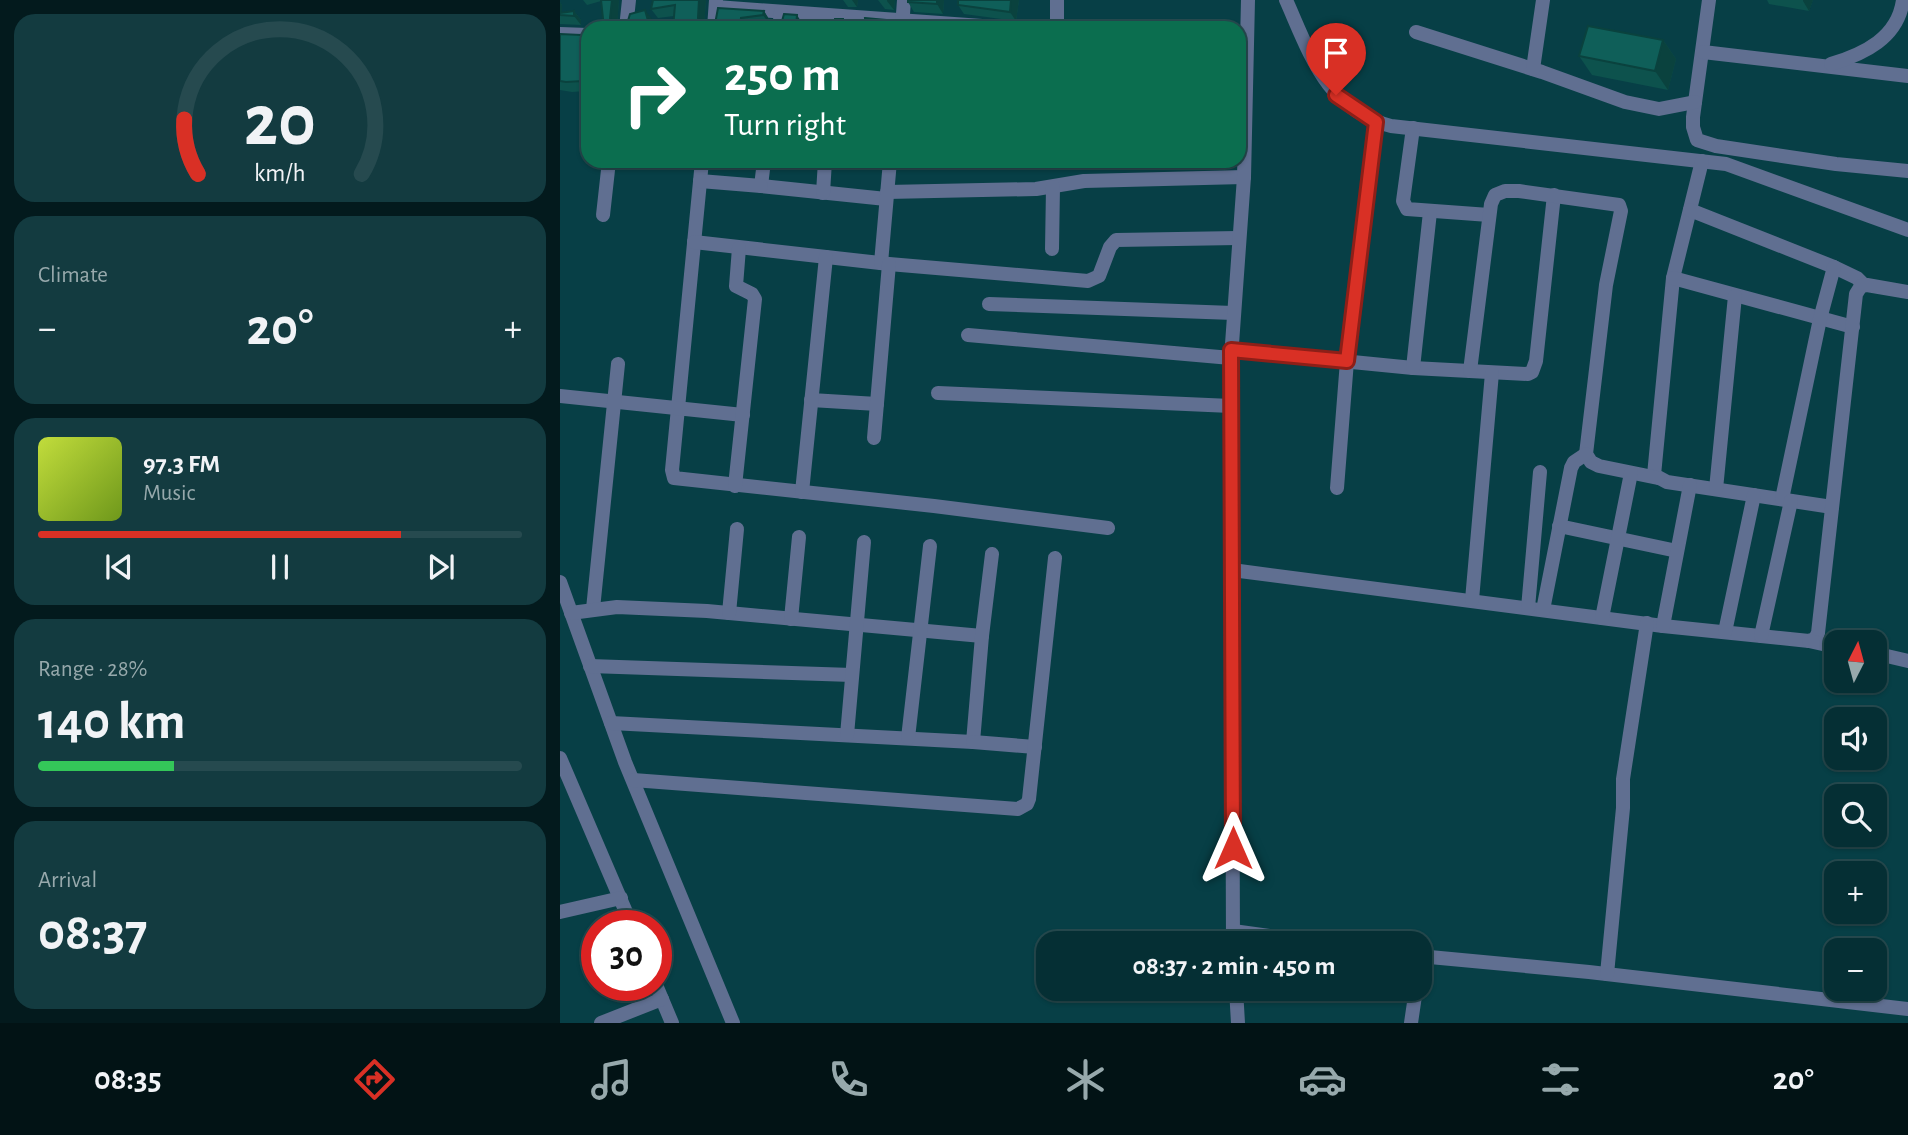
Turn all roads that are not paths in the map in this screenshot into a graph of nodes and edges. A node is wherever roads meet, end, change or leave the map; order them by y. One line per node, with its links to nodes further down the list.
1 (629, 0): 11 (street)
2 (904, 0): 15 (street)
3 (1057, 0): 16 (street)
4 (1248, 0): 17 (street)
5 (1286, 0): 26 (street)
6 (1544, 0): 23 (street)
7 (1709, 0): 21 (street)
8 (1903, 0): 22 (street)
9 (716, 3): 10 (street); 12 (street)
10 (780, 12): 13 (street); 14 (street)
11 (626, 21)
12 (715, 21)
13 (779, 21)
14 (830, 21)
15 (902, 21)
16 (1057, 21)
17 (1246, 21)
18 (1416, 32): 23 (street)
19 (560, 34): 20 (street)
20 (581, 35)
21 (1703, 52): 22 (street); 25 (street)
22 (1823, 66): 24 (street)
23 (1533, 69): 25 (street)
24 (1908, 76)
25 (1695, 102): 35 (street)
26 (1376, 122): 27 (street); 65 (street)
27 (1413, 128): 28 (street); 44 (street)
28 (1702, 161): 43 (street); 47 (street)
29 (608, 168): 45 (street)
30 (701, 168): 37 (street)
31 (763, 168): 38 (street)
32 (825, 168): 40 (street)
33 (889, 168): 42 (street)
34 (1244, 168): 36 (street)
35 (1908, 171)
36 (1244, 177): 39 (street); 48 (street)
37 (700, 181): 38 (street); 49 (street)
38 (761, 186): 40 (street)
39 (1053, 187): 42 (street); 51 (street)
40 (823, 193): 42 (street)
41 (1554, 195): 46 (street); 69 (street); 79 (street)
42 (887, 196): 53 (street)
43 (1690, 210): 54 (street); 55 (street)
44 (1430, 212): 46 (street); 67 (street)
45 (603, 215)
46 (1489, 215): 68 (street)
47 (1908, 230)
48 (1238, 238): 53 (street); 60 (street)
49 (694, 242): 50 (street); 76 (street)
50 (739, 248): 52 (street); 77 (street)
51 (1052, 249)
52 (826, 257): 53 (street); 72 (street)
53 (885, 263): 74 (street)
54 (1834, 267): 56 (street); 61 (street)
55 (1673, 278): 58 (street); 82 (street)
56 (1864, 285): 57 (street); 62 (street)
57 (1908, 292)
58 (1735, 296): 61 (street); 86 (street)
59 (989, 304): 60 (street)
60 (1233, 313): 64 (street)
61 (1820, 319): 62 (street); 89 (street)
62 (1853, 327): 90 (street)
63 (968, 335): 64 (street)
64 (1231, 354): 65 (street); 75 (street)
65 (1347, 361): 67 (street); 85 (street)
66 (618, 363): 73 (street)
67 (1413, 368): 68 (street)
68 (1470, 371): 69 (street)
69 (1492, 373): 103 (street)
70 (938, 393): 75 (street)
71 (560, 396): 73 (street)
72 (811, 400): 74 (street); 87 (street)
73 (614, 402): 76 (street); 104 (street)
74 (877, 404): 78 (street)
75 (1231, 406): 101 (street)
76 (677, 409): 77 (street); 84 (street)
77 (743, 415): 84 (street)
78 (874, 438)
79 (1586, 454): 81 (street); 91 (street)
80 (1541, 472): 105 (street)
81 (1631, 473): 82 (street); 95 (street)
82 (1658, 478): 83 (street)
83 (1690, 485): 86 (street); 98 (street)
84 (735, 486): 87 (street)
85 (1337, 488)
86 (1716, 489): 88 (street)
87 (802, 492): 92 (street)
88 (1754, 495): 89 (street); 114 (street)
89 (1787, 500): 90 (street); 116 (street)
90 (1832, 507): 117 (street)
91 (1559, 526): 95 (street); 105 (street)
92 (1108, 528)
93 (737, 529): 107 (street)
94 (799, 537): 109 (street)
95 (1618, 539): 98 (street); 108 (street)
96 (864, 542): 111 (street)
97 (930, 545): 113 (street)
98 (1677, 551): 112 (street)
99 (992, 554): 115 (street)
100 (1055, 558): 127 (street)
101 (1232, 570): 103 (street); 133 (street)
102 (560, 582): 106 (street)
103 (1472, 600): 105 (street)
104 (593, 608): 106 (street); 107 (street)
105 (1536, 609): 108 (street)
106 (571, 612): 121 (street)
107 (729, 613): 109 (street)
108 (1602, 618): 110 (street)
109 (791, 619): 111 (street)
110 (1647, 624): 112 (street); 135 (street)
111 (857, 626): 113 (street); 122 (street)
112 (1662, 626): 114 (street)
113 (921, 631): 115 (street); 125 (street)
114 (1725, 632): 116 (street)
115 (982, 636): 126 (street)
116 (1761, 636): 117 (street)
117 (1812, 640): 118 (street)
118 (1824, 642)
119 (1887, 657): 120 (street)
120 (1908, 662)
121 (590, 666): 122 (street); 123 (street)
122 (852, 675): 124 (street)
123 (611, 723): 124 (street); 129 (street)
124 (847, 735): 125 (street)
125 (908, 738): 126 (street)
126 (973, 741): 127 (street)
127 (1035, 747): 129 (street)
128 (560, 758): 130 (street)
129 (634, 780): 143 (street)
130 (621, 898): 131 (street); 132 (street)
131 (626, 910)
132 (560, 912)
133 (1233, 931)
134 (1432, 957): 135 (street)
135 (1607, 974): 140 (street)
136 (642, 1001): 141 (street)
137 (663, 1001): 142 (street)
138 (1237, 1001): 144 (street)
139 (1415, 1001): 145 (street)
140 (1908, 1009)
141 (601, 1023)
142 (672, 1023)
143 (733, 1023)
144 (1238, 1023)
145 (1412, 1023)

